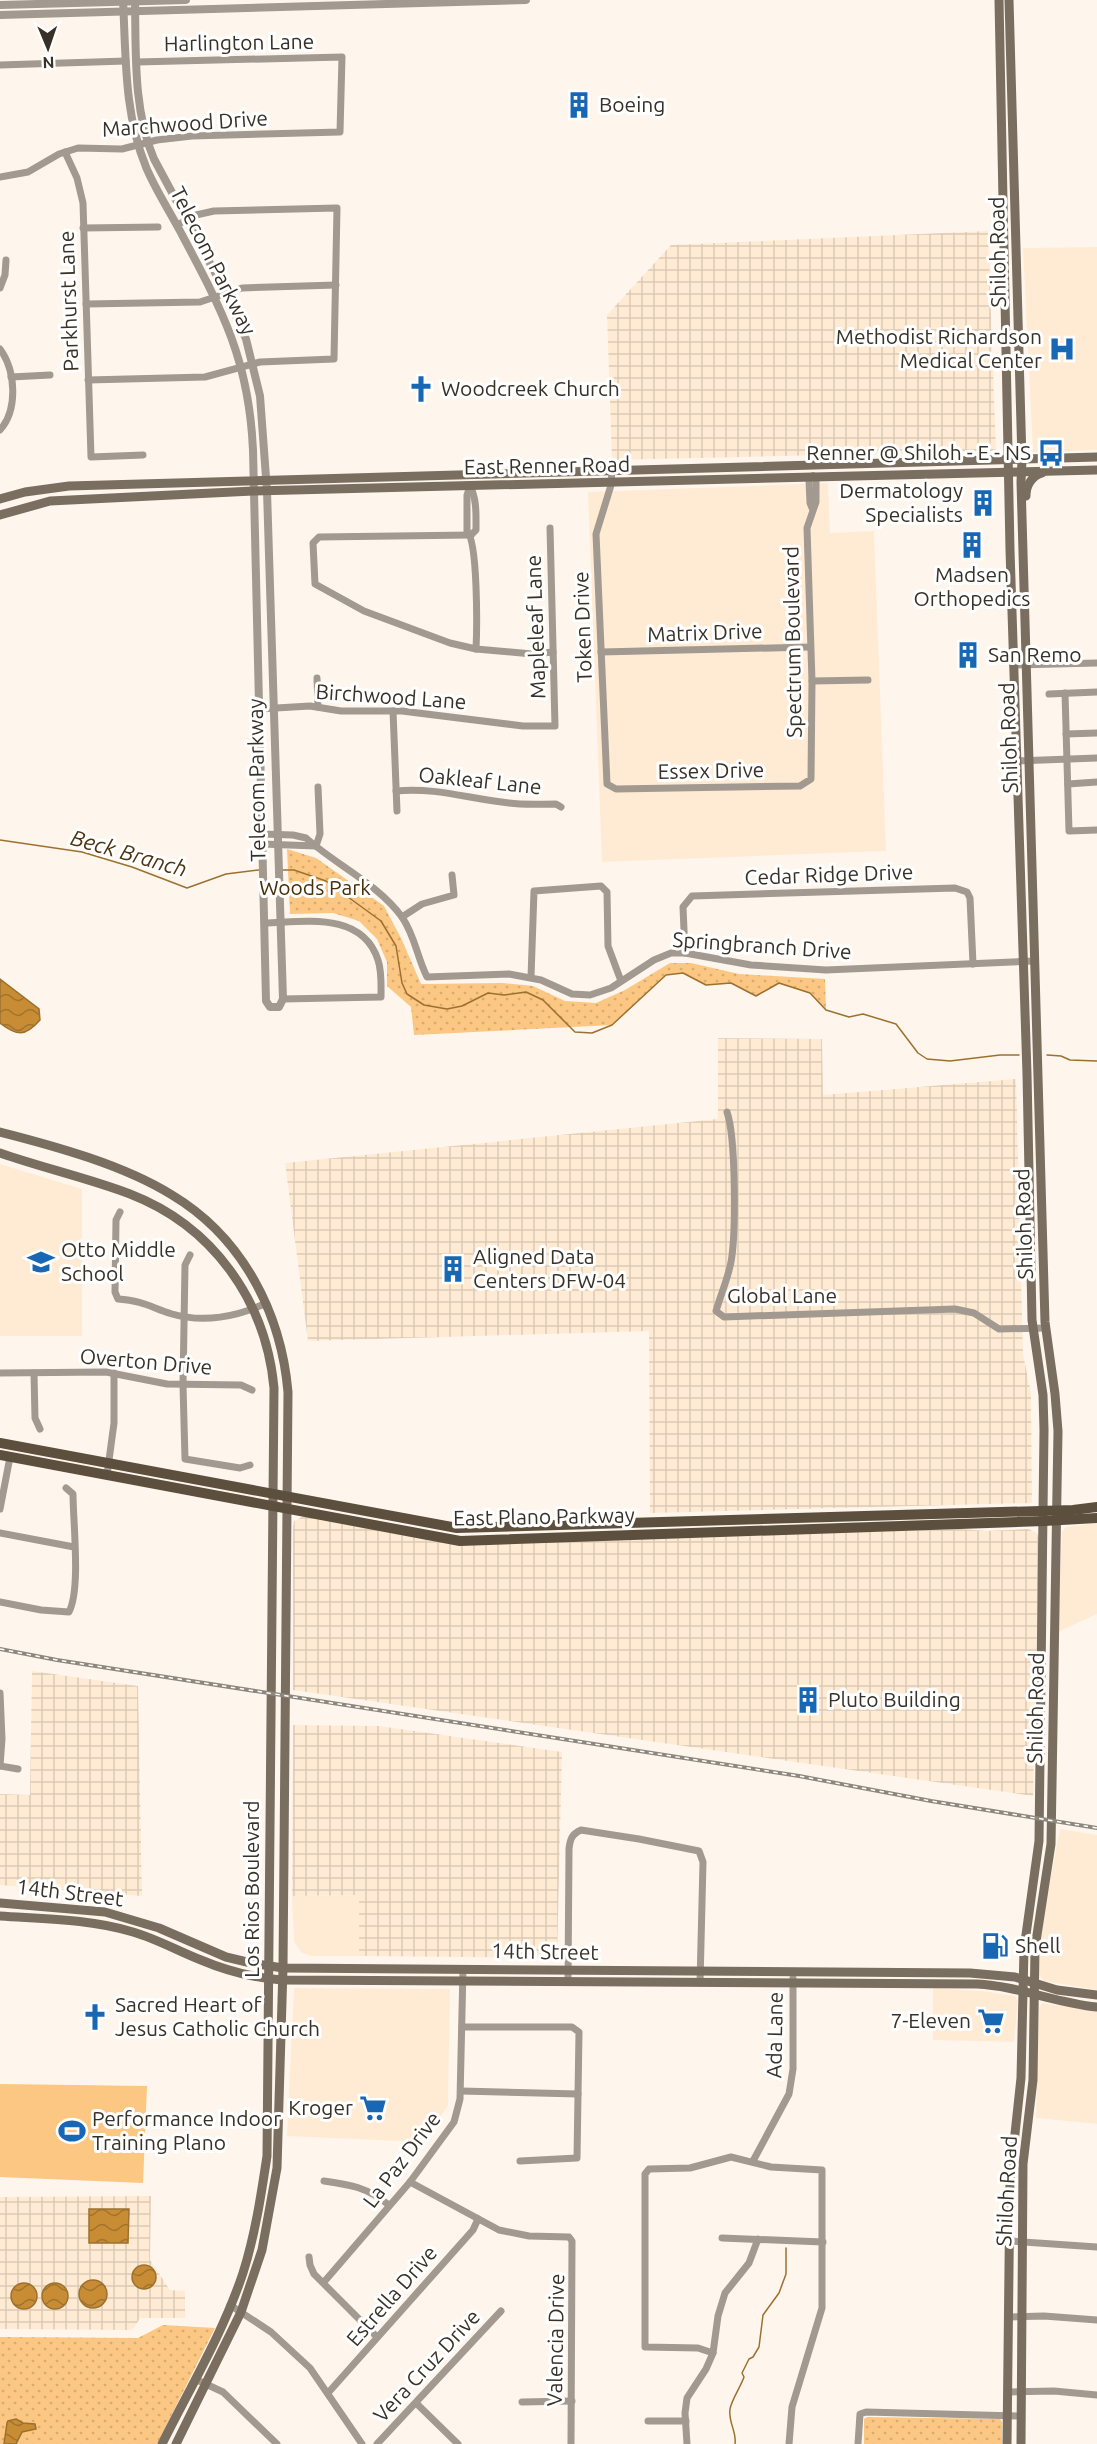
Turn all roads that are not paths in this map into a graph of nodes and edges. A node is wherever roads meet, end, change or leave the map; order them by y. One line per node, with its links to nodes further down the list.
1 (186, 0): 6 (street)
2 (526, 0): 7 (street)
3 (999, 0): 25 (main road, Shiloh Road)
4 (1010, 0): 26 (main road, Shiloh Road)
5 (123, 1): 6 (street); 9 (street); 10 (street, Telecom Parkway)
6 (135, 1): 11 (street, Telecom Parkway)
7 (418, 2): 8 (street)
8 (268, 4): 11 (street)
9 (0, 5)
10 (123, 12): 11 (street); 12 (street); 14 (street, Telecom Parkway)
11 (135, 12): 15 (street, Telecom Parkway)
12 (0, 15)
13 (342, 57): 15 (street, Harlington Lane); 17 (street, Marchwood Drive)
14 (126, 61): 16 (street); 18 (street, Telecom Parkway)
15 (137, 62): 17 (street, Telecom Parkway)
16 (0, 65)
17 (148, 142): 18 (street, Marchwood Drive); 21 (street, Telecom Parkway)
18 (138, 146): 19 (street, Marchwood Drive); 22 (street, Telecom Parkway)
19 (65, 152): 20 (street, Marchwood Drive); 24 (street, Parkhurst Lane)
20 (0, 177)
21 (187, 219): 22 (street); 28 (street); 30 (street, Telecom Parkway)
22 (177, 225): 31 (street, Telecom Parkway)
23 (158, 227): 24 (street)
24 (83, 228): 32 (street, Parkhurst Lane)
25 (1004, 231): 26 (main road); 37 (main road, Shiloh Road)
26 (1015, 234): 38 (main road, Shiloh Road)
27 (6, 260): 29 (street)
28 (336, 285): 30 (street); 34 (street)
29 (0, 288)
30 (226, 293): 31 (street); 34 (street, Telecom Parkway)
31 (216, 297): 32 (street); 35 (street, Telecom Parkway)
32 (86, 304): 40 (street, Parkhurst Lane)
33 (0, 349): 39 (street)
34 (253, 364): 35 (street); 54 (street, Telecom Parkway)
35 (242, 367): 40 (street); 56 (street, Telecom Parkway)
36 (50, 375): 39 (street)
37 (1007, 375): 38 (main road); 44 (main road, Shiloh Road)
38 (1018, 375): 45 (main road, Shiloh Road)
39 (11, 377): 41 (street)
40 (88, 380): 42 (street, Parkhurst Lane)
41 (0, 430)
42 (143, 455)
43 (1097, 458): 45 (main road, East Renner Road)
44 (1010, 460): 45 (main road, East Renner Road); 46 (main road, East Renner Road); 51 (main road, Shiloh Road)
45 (1022, 460): 50 (main road, Shiloh Road)
46 (812, 465): 48 (main road, East Renner Road); 53 (main road)
47 (1097, 470): 49 (main road, East Renner Road)
48 (611, 471): 52 (main road, East Renner Road); 55 (street, Token Drive)
49 (1047, 471): 50 (main road, East Renner Road); 63 (main road)
50 (1021, 472): 51 (main road, East Renner Road); 63 (main road, Shiloh Road)
51 (1009, 473): 53 (main road, East Renner Road); 65 (main road, Shiloh Road)
52 (469, 475): 54 (main road, East Renner Road); 57 (main road)
53 (813, 477): 55 (main road, East Renner Road); 66 (street, Spectrum Boulevard)
54 (266, 480): 56 (main road, East Renner Road); 58 (street, Telecom Parkway)
55 (612, 482): 57 (main road, East Renner Road); 69 (street, Token Drive)
56 (253, 486): 58 (main road, East Renner Road); 59 (main road, East Renner Road); 60 (main road, East Renner Road); 80 (street, Telecom Parkway)
57 (470, 486): 58 (main road, East Renner Road); 62 (street)
58 (267, 491): 81 (street, Telecom Parkway)
59 (0, 499)
60 (0, 515)
61 (550, 528): 68 (street, Mapleleaf Lane)
62 (471, 535): 67 (street); 67 (street)
63 (1022, 542): 64 (main road, Shiloh Road)
64 (1023, 570): 65 (main road); 72 (main road, Shiloh Road)
65 (1011, 571): 71 (main road, Shiloh Road)
66 (810, 647): 69 (street, Matrix Drive); 75 (street, Spectrum Boulevard)
67 (476, 649): 68 (street)
68 (553, 652): 83 (street, Mapleleaf Lane)
69 (601, 652): 92 (street, Token Drive)
70 (1097, 663): 72 (street)
71 (1014, 665): 72 (street); 89 (main road, Shiloh Road)
72 (1025, 665): 88 (main road, Shiloh Road)
73 (316, 678): 79 (street)
74 (868, 680): 75 (street)
75 (812, 681): 90 (street, Spectrum Boulevard)
76 (1097, 692): 77 (street)
77 (1065, 693): 78 (street); 85 (street)
78 (1049, 694)
79 (318, 707): 81 (street, Birchwood Lane); 82 (street, Birchwood Lane)
80 (259, 709): 81 (street, Birchwood Lane); 99 (street, Telecom Parkway)
81 (273, 709): 100 (street, Telecom Parkway)
82 (393, 711): 83 (street, Birchwood Lane); 95 (street)
83 (555, 726)
84 (1097, 733): 85 (street)
85 (1066, 734): 87 (street)
86 (1097, 758): 87 (street)
87 (1067, 759): 88 (street); 93 (street)
88 (1029, 760): 89 (street); 106 (main road, Shiloh Road)
89 (1016, 761): 105 (main road, Shiloh Road)
90 (812, 776): 92 (street, Essex Drive)
91 (1097, 782): 93 (street)
92 (606, 784)
93 (1068, 784): 98 (street)
94 (318, 787): 104 (street)
95 (396, 790): 96 (street, Oakleaf Lane); 97 (street)
96 (561, 807)
97 (397, 811)
98 (1097, 830)
99 (262, 834): 100 (street, Springbranch Drive); 102 (street, Telecom Parkway)
100 (277, 834): 101 (street, Springbranch Drive); 107 (street, Telecom Parkway)
101 (301, 836): 103 (street); 104 (street, Springbranch Drive)
102 (262, 844): 107 (street); 110 (street, Telecom Parkway)
103 (299, 846): 104 (street); 107 (street)
104 (316, 846): 109 (street, Springbranch Drive)
105 (1019, 847): 106 (main road); 113 (main road, Shiloh Road)
106 (1030, 847): 114 (main road, Shiloh Road)
107 (277, 848): 111 (street, Telecom Parkway)
108 (452, 875): 109 (street)
109 (402, 917): 116 (street, Springbranch Drive)
110 (265, 923): 111 (street); 118 (street, Telecom Parkway)
111 (279, 923): 118 (street, Telecom Parkway); 118 (street)
112 (685, 953): 115 (street, Springbranch Drive); 115 (street, Cedar Ridge Drive); 117 (street, Springbranch Drive)
113 (1022, 961): 114 (street, Springbranch Drive); 115 (street, Springbranch Drive); 120 (main road, Shiloh Road)
114 (1034, 961): 119 (main road, Shiloh Road)
115 (973, 964)
116 (531, 977): 117 (street, Springbranch Drive); 117 (street)
117 (621, 981)
118 (283, 999)
119 (1039, 1104): 120 (main road); 128 (main road, Shiloh Road)
120 (1028, 1105): 127 (main road, Shiloh Road)
121 (727, 1112): 134 (street, Global Lane)
122 (0, 1132): 124 (main road, Los Rios Boulevard)
123 (0, 1153): 125 (main road, Los Rios Boulevard)
124 (74, 1155): 125 (main road); 130 (main road, Los Rios Boulevard)
125 (68, 1174): 131 (main road, Los Rios Boulevard)
126 (120, 1212): 132 (street)
127 (1030, 1241): 128 (main road); 134 (main road, Shiloh Road)
128 (1043, 1241): 133 (main road, Shiloh Road)
129 (190, 1255): 132 (street)
130 (266, 1303): 131 (street); 138 (main road, Los Rios Boulevard)
131 (254, 1309): 132 (street); 139 (main road, Los Rios Boulevard)
132 (184, 1317): 140 (street)
133 (1045, 1328): 134 (street, Global Lane); 157 (main road, Shiloh Road)
134 (1032, 1329): 157 (main road, Shiloh Road)
135 (0, 1373): 136 (street, Overton Drive)
136 (34, 1373): 137 (street, Overton Drive); 142 (street)
137 (114, 1373): 140 (street, Overton Drive); 145 (street)
138 (286, 1375): 139 (main road); 151 (main road, Los Rios Boulevard)
139 (273, 1377): 150 (main road, Los Rios Boulevard)
140 (183, 1386): 141 (street, Overton Drive); 146 (street)
141 (252, 1390)
142 (40, 1429)
143 (0, 1443): 145 (main road, East Plano Parkway)
144 (5, 1456): 147 (main road, East Plano Parkway); 154 (street)
145 (110, 1463): 147 (street); 148 (main road, East Plano Parkway)
146 (250, 1465)
147 (107, 1475): 148 (main road, East Plano Parkway)
148 (194, 1485): 150 (main road, East Plano Parkway); 152 (main road, East Plano Parkway)
149 (66, 1488): 170 (street)
150 (272, 1494): 151 (main road, East Plano Parkway); 152 (main road, Los Rios Boulevard)
151 (286, 1496): 155 (main road, Los Rios Boulevard); 158 (main road, East Plano Parkway)
152 (272, 1506): 155 (main road, East Plano Parkway); 172 (main road, Los Rios Boulevard)
153 (1097, 1507): 157 (main road, East Plano Parkway)
154 (0, 1509)
155 (286, 1509): 164 (main road, East Plano Parkway); 173 (main road, Los Rios Boulevard)
156 (842, 1516): 160 (main road, East Plano Parkway); 161 (main road, East Plano Parkway); 163 (main road)
157 (1050, 1516): 159 (main road, East Plano Parkway); 160 (main road, East Plano Parkway); 174 (main road, Shiloh Road); 175 (main road, Shiloh Road)
158 (393, 1517): 164 (main road); 165 (main road, East Plano Parkway)
159 (1097, 1518)
160 (920, 1520): 163 (main road, East Plano Parkway)
161 (669, 1521): 162 (main road, East Plano Parkway); 167 (main road)
162 (573, 1524): 165 (main road, East Plano Parkway); 168 (main road)
163 (842, 1528): 167 (main road, East Plano Parkway)
164 (391, 1529): 169 (main road, East Plano Parkway)
165 (480, 1529): 169 (main road)
166 (0, 1533): 170 (street)
167 (670, 1534): 168 (main road, East Plano Parkway)
168 (573, 1537): 169 (main road, East Plano Parkway)
169 (481, 1542)
170 (74, 1547): 171 (street)
171 (0, 1602)
172 (271, 1606): 173 (main road); 180 (main road, Los Rios Boulevard)
173 (286, 1607): 179 (main road, Los Rios Boulevard)
174 (1043, 1623): 175 (main road); 183 (main road, Shiloh Road)
175 (1055, 1624): 184 (main road, Shiloh Road)
176 (0, 1693): 177 (street)
177 (0, 1766): 178 (street)
178 (18, 1769)
179 (285, 1792): 180 (main road); 181 (main road, Los Rios Boulevard)
180 (270, 1793): 182 (main road, Los Rios Boulevard)
181 (284, 1863): 182 (main road); 193 (main road, Los Rios Boulevard)
182 (268, 1865): 192 (main road, Los Rios Boulevard)
183 (1036, 1867): 184 (main road); 201 (main road, Shiloh Road)
184 (1048, 1869): 209 (main road, Shiloh Road)
185 (0, 1903): 186 (main road, 14th Street)
186 (11, 1904): 187 (main road, 14th Street); 188 (main road)
187 (76, 1908): 189 (main road); 190 (main road, 14th Street)
188 (5, 1917): 189 (main road, 14th Street)
189 (75, 1921): 191 (main road, 14th Street)
190 (169, 1932): 191 (main road); 192 (main road, 14th Street)
191 (164, 1944): 200 (main road, 14th Street)
192 (270, 1966): 193 (main road, 14th Street); 200 (main road, Los Rios Boulevard)
193 (283, 1968): 194 (main road, 14th Street); 202 (main road, Los Rios Boulevard)
194 (382, 1968): 195 (main road, 14th Street); 203 (main road)
195 (463, 1969): 196 (main road, 14th Street); 204 (street, La Paz Drive)
196 (568, 1970): 197 (main road, 14th Street); 197 (street); 205 (street)
197 (700, 1971): 198 (main road, 14th Street); 206 (street)
198 (793, 1971): 199 (main road, 14th Street); 207 (street, Ada Lane)
199 (891, 1972): 201 (main road, 14th Street); 208 (main road)
200 (270, 1979): 202 (main road, 14th Street); 216 (main road, Los Rios Boulevard)
201 (1022, 1979): 209 (main road, 14th Street); 210 (main road, Shiloh Road)
202 (282, 1980): 203 (main road, 14th Street); 215 (main road, Los Rios Boulevard)
203 (382, 1981): 204 (main road, 14th Street)
204 (462, 1982): 205 (main road, 14th Street); 214 (street, La Paz Drive)
205 (568, 1982): 206 (main road, 14th Street)
206 (700, 1983): 207 (main road, 14th Street)
207 (793, 1983): 208 (main road, 14th Street); 224 (street, Ada Lane)
208 (891, 1983): 210 (main road, 14th Street)
209 (1034, 1983): 211 (main road, Shiloh Road); 212 (main road, 14th Street)
210 (1022, 1991): 211 (main road, 14th Street); 217 (main road, Shiloh Road)
211 (1034, 1995): 213 (main road, 14th Street); 218 (main road, Shiloh Road)
212 (1097, 1995)
213 (1097, 2007)
214 (462, 2027): 219 (street, La Paz Drive); 220 (street)
215 (281, 2066): 216 (main road); 222 (main road, Los Rios Boulevard)
216 (269, 2067): 221 (main road, Los Rios Boulevard)
217 (1021, 2079): 218 (main road); 231 (main road, Shiloh Road)
218 (1033, 2080): 233 (main road, Shiloh Road)
219 (460, 2091): 220 (street); 226 (street, La Paz Drive)
220 (578, 2094): 223 (street)
221 (269, 2124): 222 (main road); 237 (main road, Los Rios Boulevard)
222 (279, 2127): 239 (main road, Los Rios Boulevard)
223 (520, 2161)
224 (753, 2162): 232 (street); 244 (street)
225 (324, 2181): 227 (street)
226 (410, 2182): 227 (street, La Paz Drive); 228 (street)
227 (389, 2205): 236 (street, La Paz Drive)
228 (478, 2219): 243 (street, Estrella Drive); 251 (street, Valencia Drive)
229 (722, 2238): 230 (street)
230 (758, 2239): 232 (street); 244 (street)
231 (1010, 2241): 233 (street); 240 (main road, Shiloh Road)
232 (823, 2242): 266 (street)
233 (1022, 2242): 234 (street); 241 (main road, Shiloh Road)
234 (1097, 2247)
235 (309, 2257): 236 (street)
236 (324, 2282): 243 (street)
237 (230, 2305): 239 (street); 245 (main road, Los Rios Boulevard)
238 (501, 2311): 253 (street, Vera Cruz Drive)
239 (241, 2312): 246 (main road, Los Rios Boulevard); 249 (street)
240 (1008, 2317): 241 (street); 247 (main road, Shiloh Road)
241 (1021, 2317): 242 (street); 248 (main road, Shiloh Road)
242 (1097, 2320)
243 (377, 2337): 249 (street, Estrella Drive)
244 (713, 2354): 257 (street)
245 (195, 2379): 246 (street); 258 (main road, Los Rios Boulevard)
246 (206, 2384): 259 (main road, Los Rios Boulevard); 260 (street)
247 (1008, 2392): 248 (street); 254 (main road, Shiloh Road)
248 (1021, 2392): 250 (street); 255 (main road, Shiloh Road)
249 (328, 2393): 261 (street)
250 (1097, 2395)
251 (572, 2401): 252 (street); 264 (street, Valencia Drive)
252 (522, 2402)
253 (416, 2403): 262 (street, Vera Cruz Drive); 263 (street)
254 (1008, 2415): 255 (street); 267 (street); 268 (main road, Shiloh Road)
255 (1021, 2416): 269 (main road, Shiloh Road)
256 (648, 2421): 257 (street)
257 (686, 2421): 265 (street)
258 (162, 2444)
259 (176, 2444)
260 (277, 2444)
261 (362, 2444)
262 (377, 2444)
263 (458, 2444)
264 (571, 2444)
265 (687, 2444)
266 (789, 2444)
267 (858, 2444)
268 (1008, 2444)
269 (1021, 2444)

